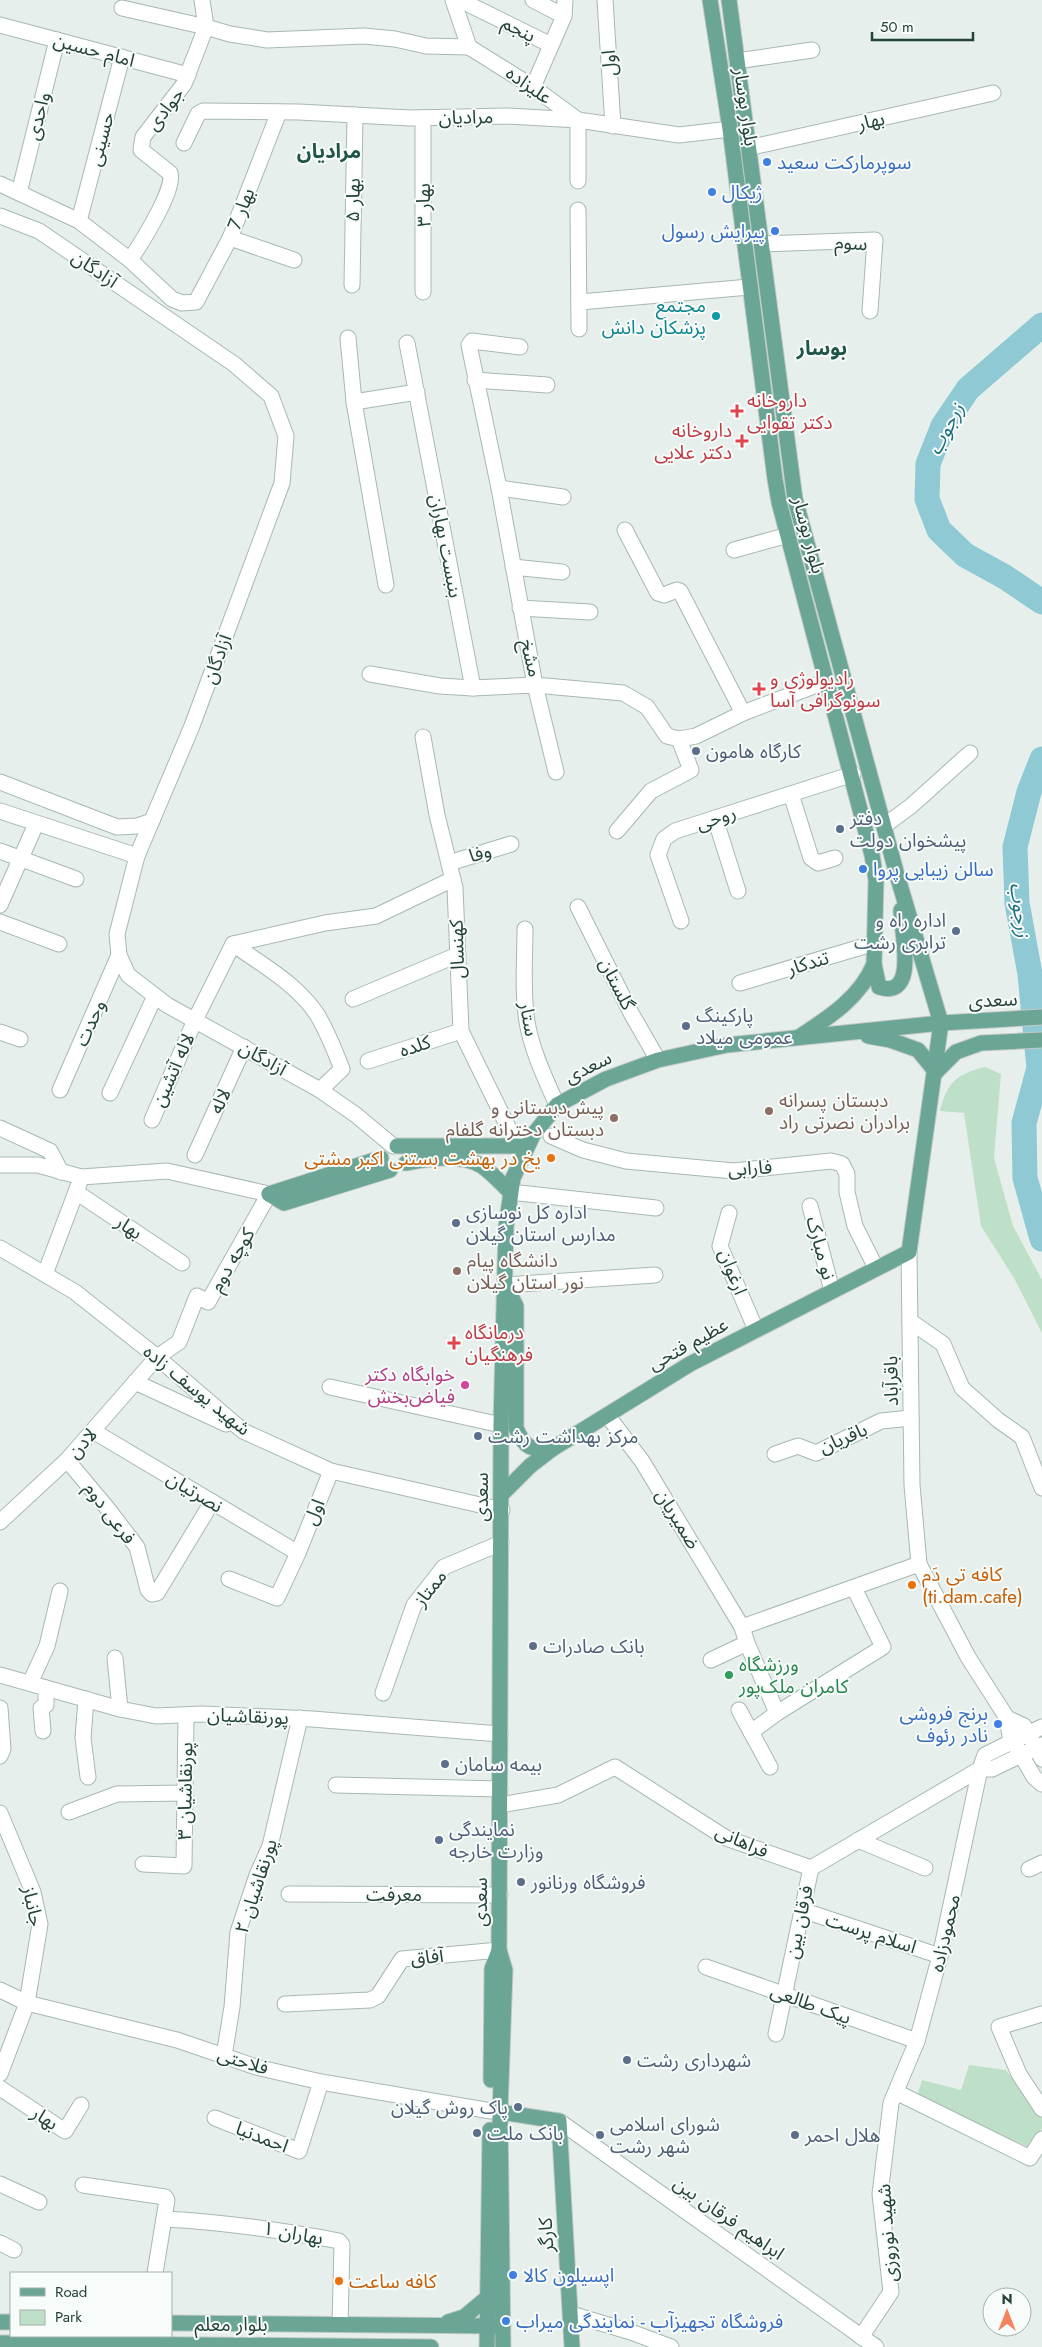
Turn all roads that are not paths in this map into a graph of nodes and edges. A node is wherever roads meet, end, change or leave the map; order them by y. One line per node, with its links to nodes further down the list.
1 (202, 0): 12 (street, جوادی)
2 (454, 0): 15 (street)
3 (460, 0): 14 (street, پنجم)
4 (533, 0): 10 (street)
5 (565, 0): 10 (street)
6 (605, 0): 26 (street, اول)
7 (710, 0): 27 (main road, بلوار بوسار)
8 (729, 0): 18 (main road, بلوار بوسار)
9 (122, 8): 12 (street)
10 (564, 16): 14 (street)
11 (0, 25): 13 (street, امام حسین)
12 (206, 27): 15 (street); 19 (street, جوادی)
13 (57, 40): 17 (street, امام حسین); 32 (street, واحدی)
14 (551, 45): 20 (street)
15 (469, 47): 20 (street, علیزاده)
16 (812, 50): 18 (street)
17 (122, 57): 19 (street, امام حسین); 35 (street, حسینی)
18 (737, 61): 29 (main road, بلوار بوسار)
19 (188, 75): 38 (street, جوادی)
20 (533, 87): 25 (street, علیزاده)
21 (993, 93): 29 (street, بهار)
22 (279, 112): 23 (street, مرادیان); 28 (street, مرادیان); 36 (street, بهار 7)
23 (355, 115): 24 (street, مرادیان); 40 (street, بهار ۵)
24 (423, 118): 25 (street, مرادیان); 42 (street, بهار ۳)
25 (578, 120): 26 (street, مرادیان); 30 (street)
26 (613, 126): 27 (street, مرادیان)
27 (730, 129): 41 (main road, بلوار بوسار)
28 (184, 143)
29 (748, 148): 37 (main road, بلوار بوسار)
30 (578, 181)
31 (0, 184): 32 (street)
32 (19, 193): 35 (street)
33 (578, 210): 43 (street)
34 (0, 216): 77 (street, آزادگان)
35 (79, 221): 38 (street)
36 (230, 238): 38 (street, بهار 7); 39 (street)
37 (761, 244): 44 (street, سوم); 79 (main road, بلوار بوسار)
38 (130, 260)
39 (294, 260)
40 (352, 285)
41 (748, 287): 43 (street); 56 (main road, بلوار بوسار)
42 (423, 292)
43 (580, 302): 45 (street)
44 (870, 311)
45 (579, 329)
46 (348, 338): 52 (street)
47 (407, 343): 51 (street, بنبست بهاران)
48 (520, 347): 49 (street, مشخ)
49 (475, 380): 50 (street); 53 (street, مشخ)
50 (547, 385)
51 (416, 392): 52 (street); 66 (street, بنبست بهاران)
52 (354, 402): 60 (street)
53 (499, 488): 54 (street); 58 (street, مشخ)
54 (563, 498)
55 (625, 530): 67 (street)
56 (788, 535): 57 (street); 64 (main road, بلوار بوسار)
57 (734, 550)
58 (513, 567): 59 (street); 61 (street, مشخ)
59 (562, 572)
60 (386, 585)
61 (520, 608): 62 (street); 65 (street, مشخ)
62 (590, 612)
63 (370, 674): 66 (street)
64 (828, 681): 67 (street); 72 (main road, بلوار بوسار)
65 (535, 685): 66 (street); 69 (street, مشخ); 71 (street)
66 (473, 688)
67 (743, 713): 69 (street)
68 (423, 737): 86 (street, کهنسال)
69 (679, 739): 80 (street)
70 (970, 753): 79 (street)
71 (556, 772)
72 (853, 774): 74 (street, روحی); 96 (main road, بلوار بوسار)
73 (0, 782): 77 (street)
74 (791, 794): 76 (street, روحی); 84 (street)
75 (0, 811): 78 (street)
76 (715, 818): 90 (street); 93 (street, روحی)
77 (152, 821): 83 (street, آزادگان)
78 (36, 824): 83 (street); 85 (street)
79 (884, 826): 87 (main road, بلوار بوسار)
80 (617, 832)
81 (511, 844): 86 (street, وفا)
82 (0, 851): 85 (street)
83 (137, 856): 100 (street, آزادگان)
84 (835, 858)
85 (20, 859): 89 (street); 91 (street)
86 (449, 863): 88 (street, کهنسال)
87 (897, 875): 101 (main road); 108 (main road, بلوار بوسار)
88 (453, 879): 98 (street); 99 (street, کهنسال)
89 (76, 880)
90 (738, 890)
91 (0, 905)
92 (578, 907): 118 (street, گلستان)
93 (681, 921)
94 (0, 922): 97 (street)
95 (525, 929): 123 (street, ستار)
96 (875, 943): 101 (main road, بلوار بوسار); 102 (street, تندکار)
97 (59, 944)
98 (233, 944): 106 (street, لاله آتشین); 121 (street)
99 (456, 954): 104 (street); 109 (street, کهنسال)
100 (119, 955): 103 (street, آزادگان); 120 (street, وحدت)
101 (874, 964): 113 (main road, بلوار بوسار)
102 (740, 983)
103 (155, 996): 106 (street, آزادگان); 122 (street)
104 (352, 998)
105 (1042, 1017): 107 (main road, سعدی)
106 (195, 1020): 116 (street, آزادگان); 124 (street, لاله آتشین)
107 (981, 1020): 108 (main road, سعدی); 115 (main road)
108 (942, 1023): 111 (main road, سعدی); 119 (main road, باقرآباد)
109 (461, 1030): 117 (street, کلده); 127 (street, کهنسال)
110 (0, 1032): 112 (street)
111 (850, 1033): 113 (main road, سعدی); 119 (main road)
112 (20, 1039)
113 (795, 1039): 118 (main road, سعدی)
114 (1042, 1040): 115 (main road)
115 (981, 1043): 119 (main road)
116 (244, 1046): 121 (street, آزادگان); 129 (street, لاله)
117 (368, 1060)
118 (658, 1060): 123 (main road, سعدی)
119 (936, 1072): 141 (main road, باقرآباد)
120 (60, 1090)
121 (320, 1090): 130 (street, آزادگان)
122 (110, 1092)
123 (557, 1105): 127 (main road, سعدی)
124 (152, 1120)
125 (0, 1128): 132 (street)
126 (552, 1136): 143 (street, فارابی)
127 (527, 1146): 128 (main road); 135 (main road, سعدی)
128 (465, 1153): 130 (main road); 130 (main road); 135 (main road)
129 (196, 1155)
130 (389, 1155): 136 (main road)
131 (0, 1165): 132 (street)
132 (61, 1172): 133 (street)
133 (81, 1177): 134 (street); 136 (street)
134 (76, 1192): 142 (street, بهار); 144 (street)
135 (510, 1192): 138 (street); 146 (main road, سعدی)
136 (269, 1194): 150 (street, کوچه دوم)
137 (810, 1206): 147 (street, نو مبارک)
138 (656, 1208)
139 (730, 1212): 149 (street, ارغوان)
140 (0, 1248): 144 (street, شهید یوسف زاده)
141 (909, 1252): 143 (main road, عظیم فتحی); 148 (street, باقرآباد)
142 (182, 1263)
143 (876, 1268): 147 (main road, عظیم فتحی)
144 (45, 1274): 150 (street, شهید یوسف زاده)
145 (655, 1275): 146 (street)
146 (505, 1285): 155 (main road, سعدی); 158 (main road)
147 (832, 1291): 149 (main road, عظیم فتحی)
148 (910, 1321): 154 (street, باقرآباد); 162 (street)
149 (756, 1330): 153 (main road, عظیم فتحی)
150 (157, 1357): 151 (street, لادن); 157 (street, شهید یوسف زاده)
151 (135, 1382): 156 (street, لادن); 157 (street)
152 (330, 1387): 155 (street)
153 (607, 1415): 158 (main road, عظیم فتحی); 173 (street, ضمیریان)
154 (911, 1418): 159 (street, باقریان); 169 (street, باقرآباد)
155 (501, 1425): 163 (main road, سعدی)
156 (93, 1431): 160 (street, لادن); 164 (street, نصرتیان)
157 (243, 1432): 161 (street, شهید یوسف زاده)
158 (552, 1449): 163 (main road, عظیم فتحی)
159 (775, 1454)
160 (67, 1460): 164 (street, فرعی دوم); 166 (street, لادن)
161 (331, 1471): 165 (street, شهید یوسف زاده); 168 (street, اول)
162 (1042, 1488)
163 (502, 1494): 165 (main road, سعدی)
164 (212, 1502): 168 (street, نصرتیان)
165 (502, 1510): 167 (main road, سعدی)
166 (0, 1522)
167 (501, 1543): 180 (street, ممتاز); 192 (main road, سعدی)
168 (298, 1553): 170 (street)
169 (919, 1564): 171 (street); 188 (street, باقرآباد)
170 (229, 1579)
171 (854, 1588): 173 (street); 185 (street)
172 (60, 1591): 178 (street)
173 (742, 1627): 174 (street, ضمیریان)
174 (746, 1643): 176 (street); 185 (street, ضمیریان)
175 (116, 1658): 183 (street)
176 (711, 1660)
177 (0, 1675): 178 (street, پورنقاشیان)
178 (30, 1683): 179 (street, پورنقاشیان)
179 (46, 1688): 181 (street, پورنقاشیان); 189 (street)
180 (383, 1694)
181 (86, 1699): 183 (street, پورنقاشیان); 198 (street)
182 (0, 1708): 195 (street)
183 (120, 1709): 186 (street, پورنقاشیان)
184 (739, 1710): 191 (street)
185 (777, 1713): 191 (street)
186 (186, 1715): 187 (street, پورنقاشیان); 202 (street, پورنقاشیان ۳)
187 (300, 1718): 192 (street, پورنقاشیان); 223 (street, پورنقاشیان ۲)
188 (1007, 1718): 190 (street, باقرآباد); 193 (street, باقرآباد)
189 (42, 1731)
190 (1035, 1731): 193 (street); 194 (street, باقرآباد)
191 (751, 1732): 196 (street)
192 (500, 1734): 201 (main road, سعدی)
193 (1017, 1748): 194 (street); 197 (street); 199 (street, باقرآباد)
194 (1040, 1751)
195 (0, 1756)
196 (770, 1767)
197 (980, 1769): 206 (street); 214 (street, محمودزاده)
198 (88, 1777)
199 (1042, 1784)
200 (336, 1785): 201 (street)
201 (500, 1789): 203 (main road, سعدی)
202 (185, 1793): 204 (street); 207 (street, پورنقاشیان ۳)
203 (500, 1805): 208 (street, فراهانی); 211 (main road, سعدی)
204 (69, 1812)
205 (0, 1813): 218 (street, جانباز)
206 (858, 1840): 208 (street); 209 (street)
207 (143, 1864)
208 (811, 1868): 212 (street, فرقان بین)
209 (925, 1868)
210 (289, 1894): 211 (street, معرفت)
211 (500, 1895): 213 (main road, سعدی)
212 (802, 1910): 214 (street, اسلام پرست); 217 (street, فرقان بین)
213 (499, 1950): 219 (street, آفاق); 230 (main road, سعدی)
214 (940, 1956): 222 (street, محمودزاده)
215 (706, 1966): 217 (street, پیک طالعی)
216 (0, 1990): 218 (street, فلاحتی)
217 (784, 1995): 221 (street, فرقان بین); 222 (street, پیک طالعی)
218 (27, 2003): 223 (street, فلاحتی); 224 (street)
219 (285, 2004)
220 (1042, 2014): 229 (street)
221 (776, 2034)
222 (917, 2041): 227 (street, محمودزاده)
223 (224, 2056): 225 (street, فلاحتی)
224 (0, 2074)
225 (321, 2082): 230 (street, فلاحتی); 231 (street, احمدنیا)
226 (0, 2088): 228 (street, بهار)
227 (896, 2092): 233 (street); 248 (street, شهید نوروزی)
228 (80, 2105)
229 (1042, 2109)
230 (496, 2112): 232 (main road, ابراهیم فرقان بین); 241 (main road, سعدی); 247 (main road, سعدی)
231 (215, 2118)
232 (559, 2122): 242 (main road, کارگر); 248 (street, ابراهیم فرقان بین)
233 (1042, 2139)
234 (0, 2184): 236 (street)
235 (83, 2185): 237 (street)
236 (39, 2202)
237 (164, 2219): 240 (street); 244 (street, بهاران ۱)
238 (0, 2243): 239 (street)
239 (14, 2250)
240 (155, 2272)
241 (488, 2297): 245 (main road); 246 (main road, سعدی)
242 (570, 2314): 256 (main road, کارگر); 257 (street)
243 (172, 2323): 244 (main road, بلوار معلم)
244 (340, 2324): 245 (main road, بلوار معلم)
245 (440, 2325): 246 (main road, بلوار معلم)
246 (487, 2326): 247 (main road, بلوار معلم); 254 (main road, سعدی)
247 (502, 2326): 255 (main road, سعدی)
248 (861, 2337): 258 (street, ابراهیم فرقان بین)
249 (0, 2343): 250 (main road, بلوار معلم)
250 (36, 2345): 251 (main road, بلوار معلم)
251 (204, 2346): 252 (main road, بلوار معلم)
252 (353, 2346): 253 (main road, بلوار معلم)
253 (432, 2347)
254 (487, 2347)
255 (503, 2347)
256 (572, 2347)
257 (671, 2347)
258 (876, 2347)

